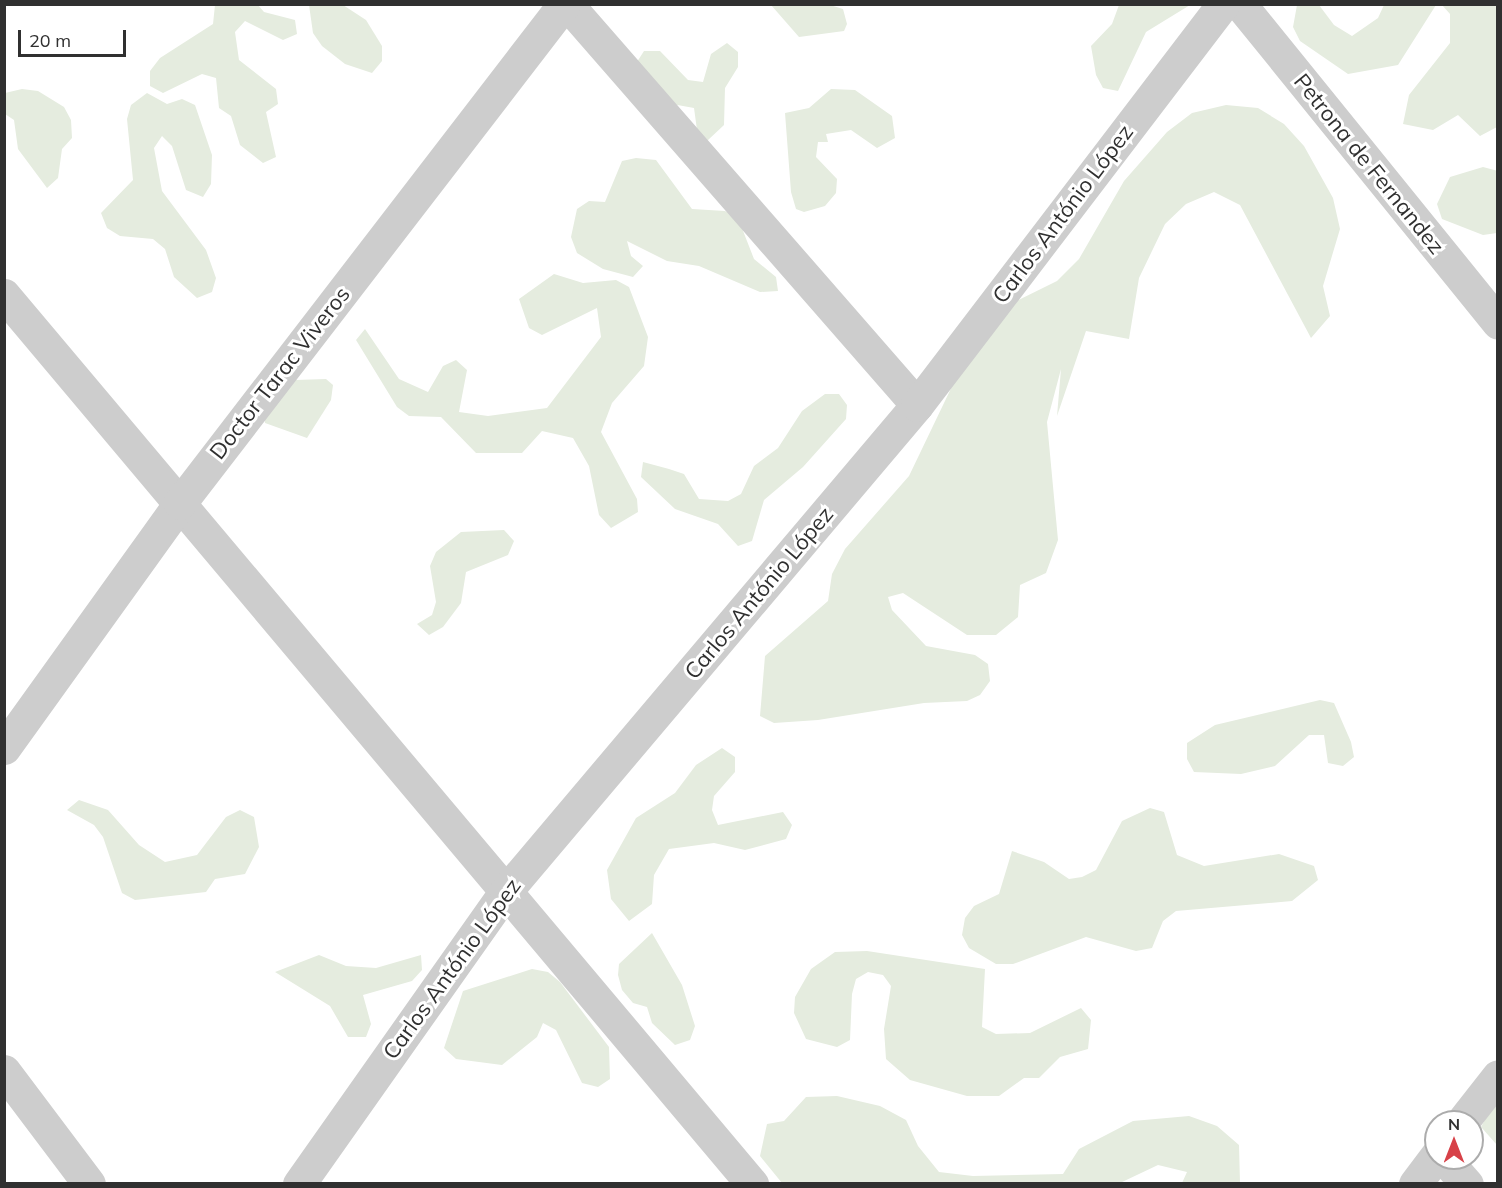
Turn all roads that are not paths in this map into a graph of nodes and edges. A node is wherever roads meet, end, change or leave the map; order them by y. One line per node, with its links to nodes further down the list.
1 (565, 4): 6 (street); 7 (street, Doctor Tarac Viveros)
2 (1223, 4): 6 (street, Carlos António López)
3 (1240, 4): 5 (street, Petrona de Fernandez)
4 (4, 295): 7 (street)
5 (1497, 323)
6 (917, 405): 9 (street, Carlos António López)
7 (180, 503): 8 (street, Doctor Tarac Viveros); 9 (street)
8 (4, 748)
9 (506, 891): 16 (street, Carlos António López); 17 (street)
10 (4, 1071): 15 (street)
11 (1497, 1076): 12 (street)
12 (1471, 1110)
13 (1426, 1170): 18 (street)
14 (1455, 1170): 19 (street)
15 (89, 1184)
16 (299, 1184)
17 (752, 1184)
18 (1415, 1184)
19 (1467, 1184)

